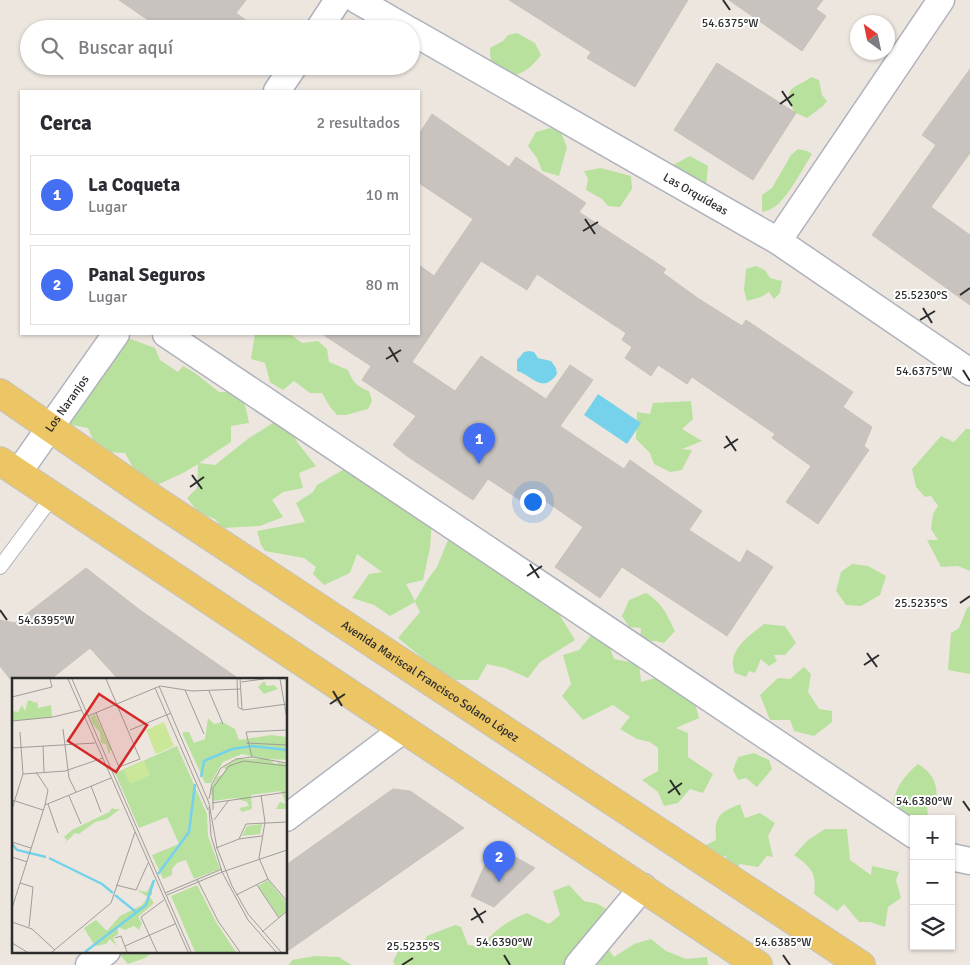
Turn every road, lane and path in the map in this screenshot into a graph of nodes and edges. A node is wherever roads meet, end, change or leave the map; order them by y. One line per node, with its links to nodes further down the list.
1 (338, 0): 4 (street)
2 (357, 0): 5 (street)
3 (941, 0): 9 (street)
4 (325, 20)
5 (391, 20)
6 (420, 36): 9 (street, Las Orquídeas)
7 (288, 75): 8 (street)
8 (279, 90)
9 (778, 241): 12 (street, Las Orquídeas)
10 (115, 335): 14 (street, Los Naranjos)
11 (167, 335): 20 (street)
12 (970, 372)
13 (0, 394): 14 (main road, Avenida Mariscal Francisco Solano López)
14 (50, 427): 15 (street, Los Naranjos); 28 (main road, Avenida Mariscal Francisco Solano López)
15 (9, 467): 16 (main road)
16 (53, 496): 17 (lane); 18 (main road)
17 (0, 567)
18 (404, 729): 19 (street); 23 (main road)
19 (288, 816)
20 (910, 832)
21 (955, 858): 22 (street)
22 (970, 861)
23 (643, 887): 26 (street); 27 (main road)
24 (106, 952): 25 (street)
25 (89, 965)
26 (578, 965)
27 (758, 965)
28 (861, 965)

